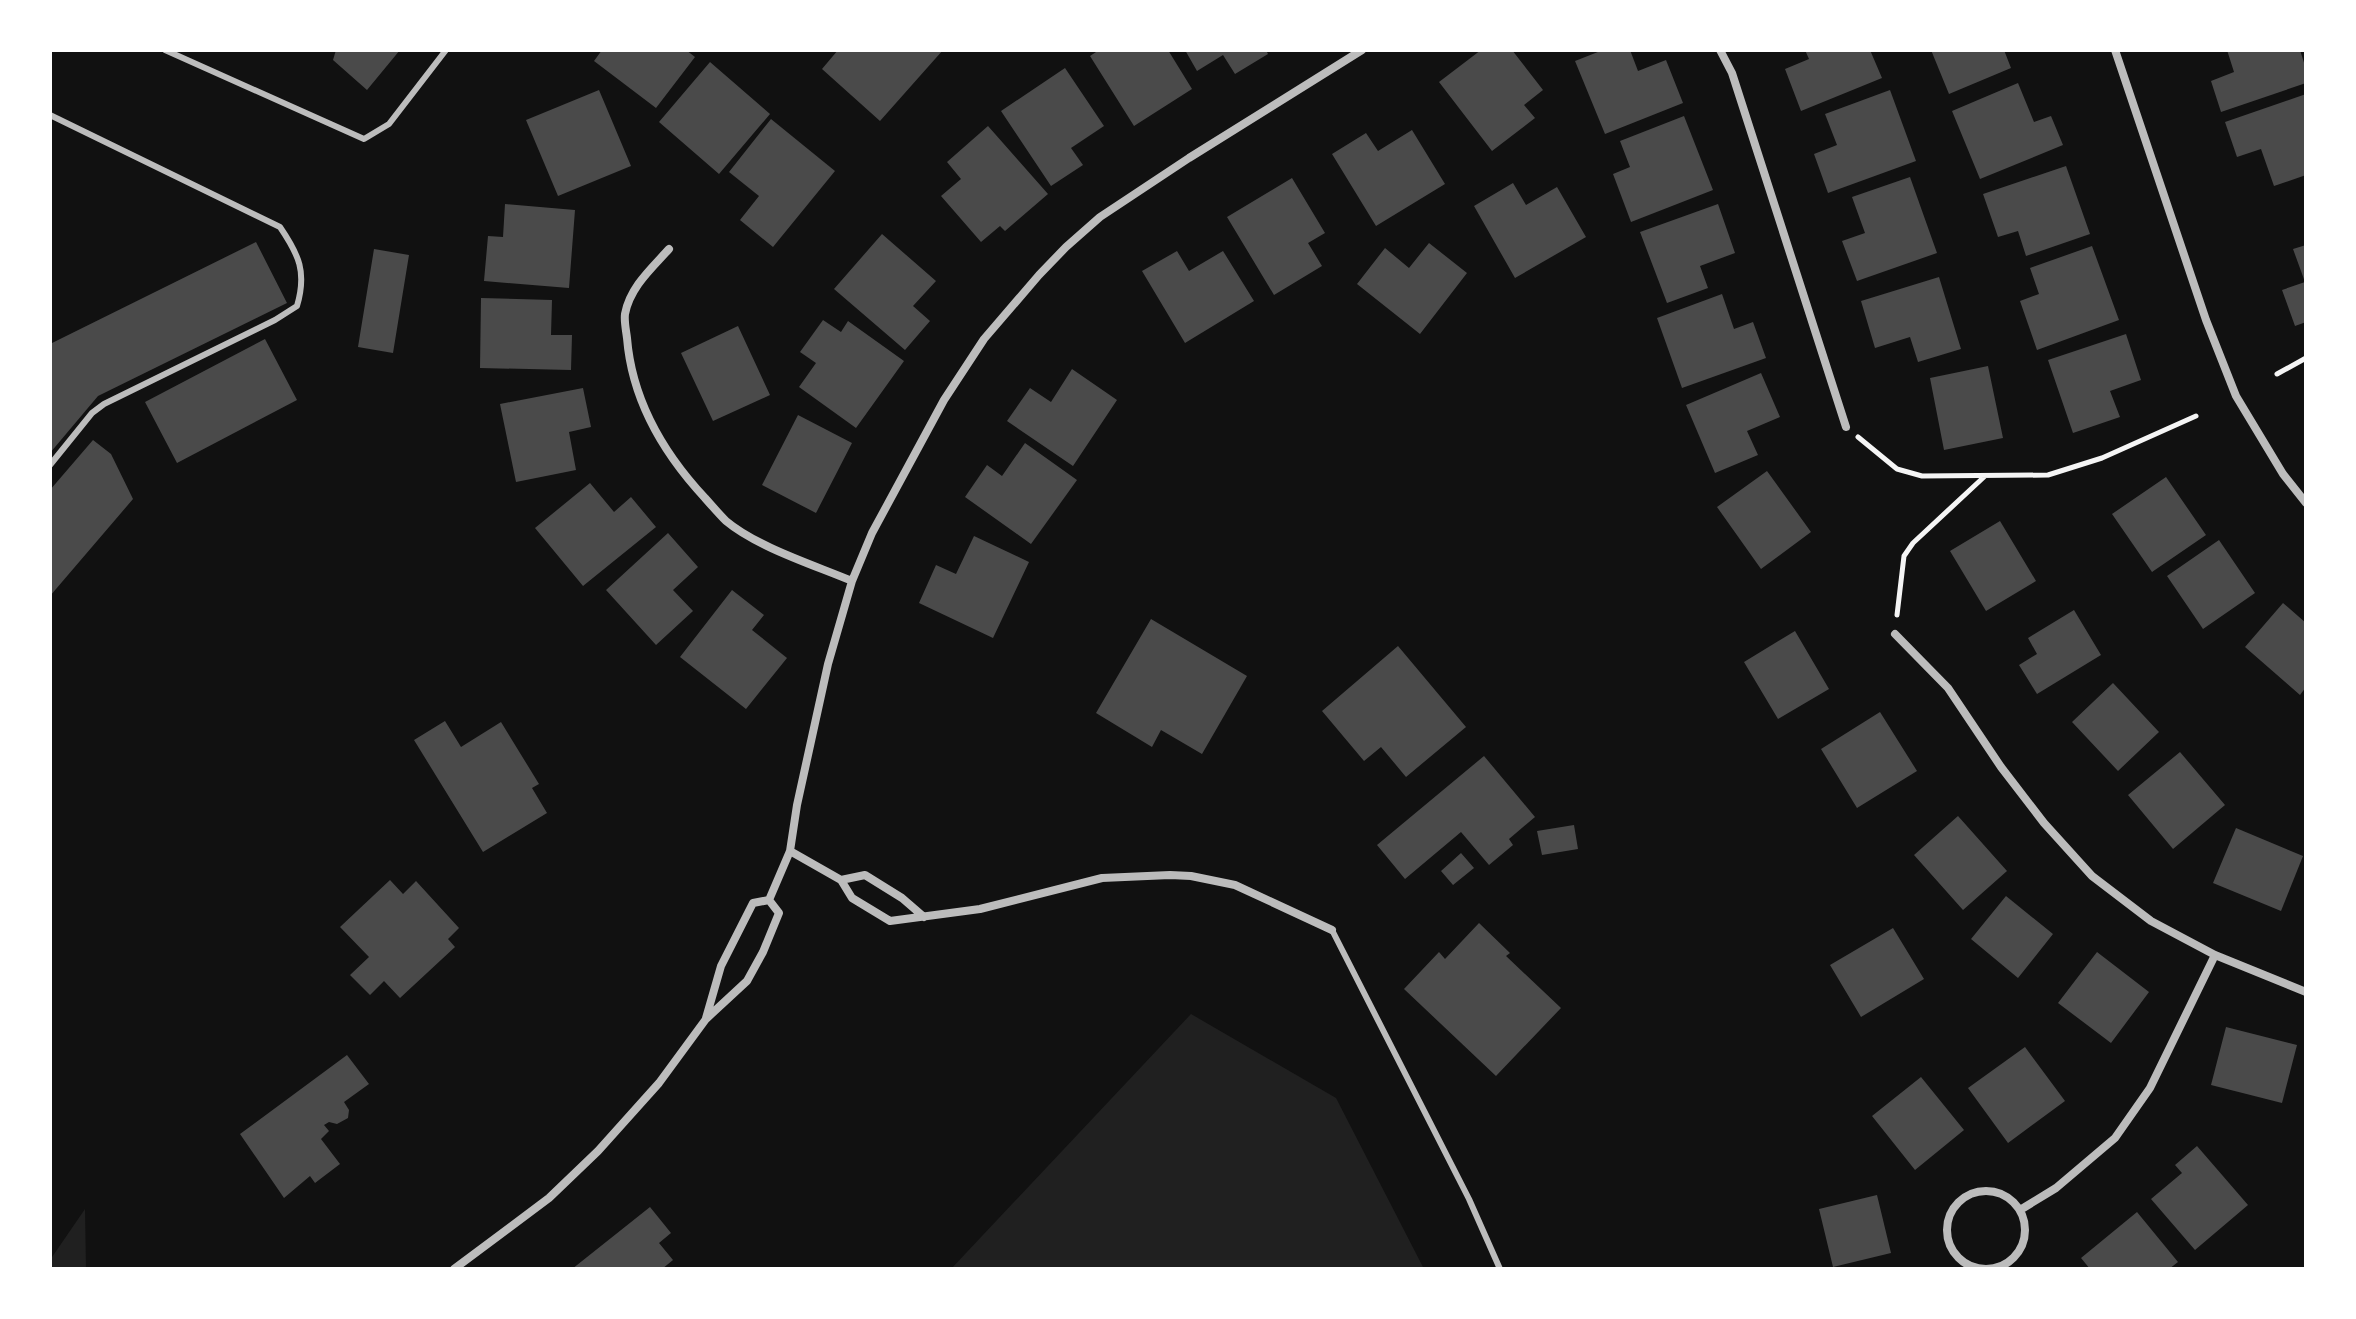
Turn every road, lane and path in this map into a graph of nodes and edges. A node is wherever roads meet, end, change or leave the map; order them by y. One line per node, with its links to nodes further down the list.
1 (165, 50): 2 (lane)
2 (446, 50)
3 (1362, 50): 15 (street)
4 (1720, 50): 11 (street)
5 (2115, 50): 14 (street)
6 (50, 115): 12 (lane)
7 (669, 249): 15 (street)
8 (2306, 358): 9 (path)
9 (2277, 374)
10 (2196, 416): 13 (path)
11 (1846, 427): 13 (path)
12 (50, 465)
13 (1986, 476): 16 (path)
14 (2306, 503)
15 (852, 581): 17 (street)
16 (1895, 634): 22 (street)
17 (790, 851): 18 (street); 19 (street)
18 (841, 880): 20 (street); 20 (street)
19 (769, 900): 24 (street); 24 (street)
20 (924, 917): 21 (street)
21 (1332, 930): 27 (lane)
22 (2215, 955): 23 (street); 25 (street)
23 (2306, 992)
24 (706, 1019): 26 (street)
25 (2020, 1210): 25 (street)
26 (454, 1269)
27 (1500, 1269)

